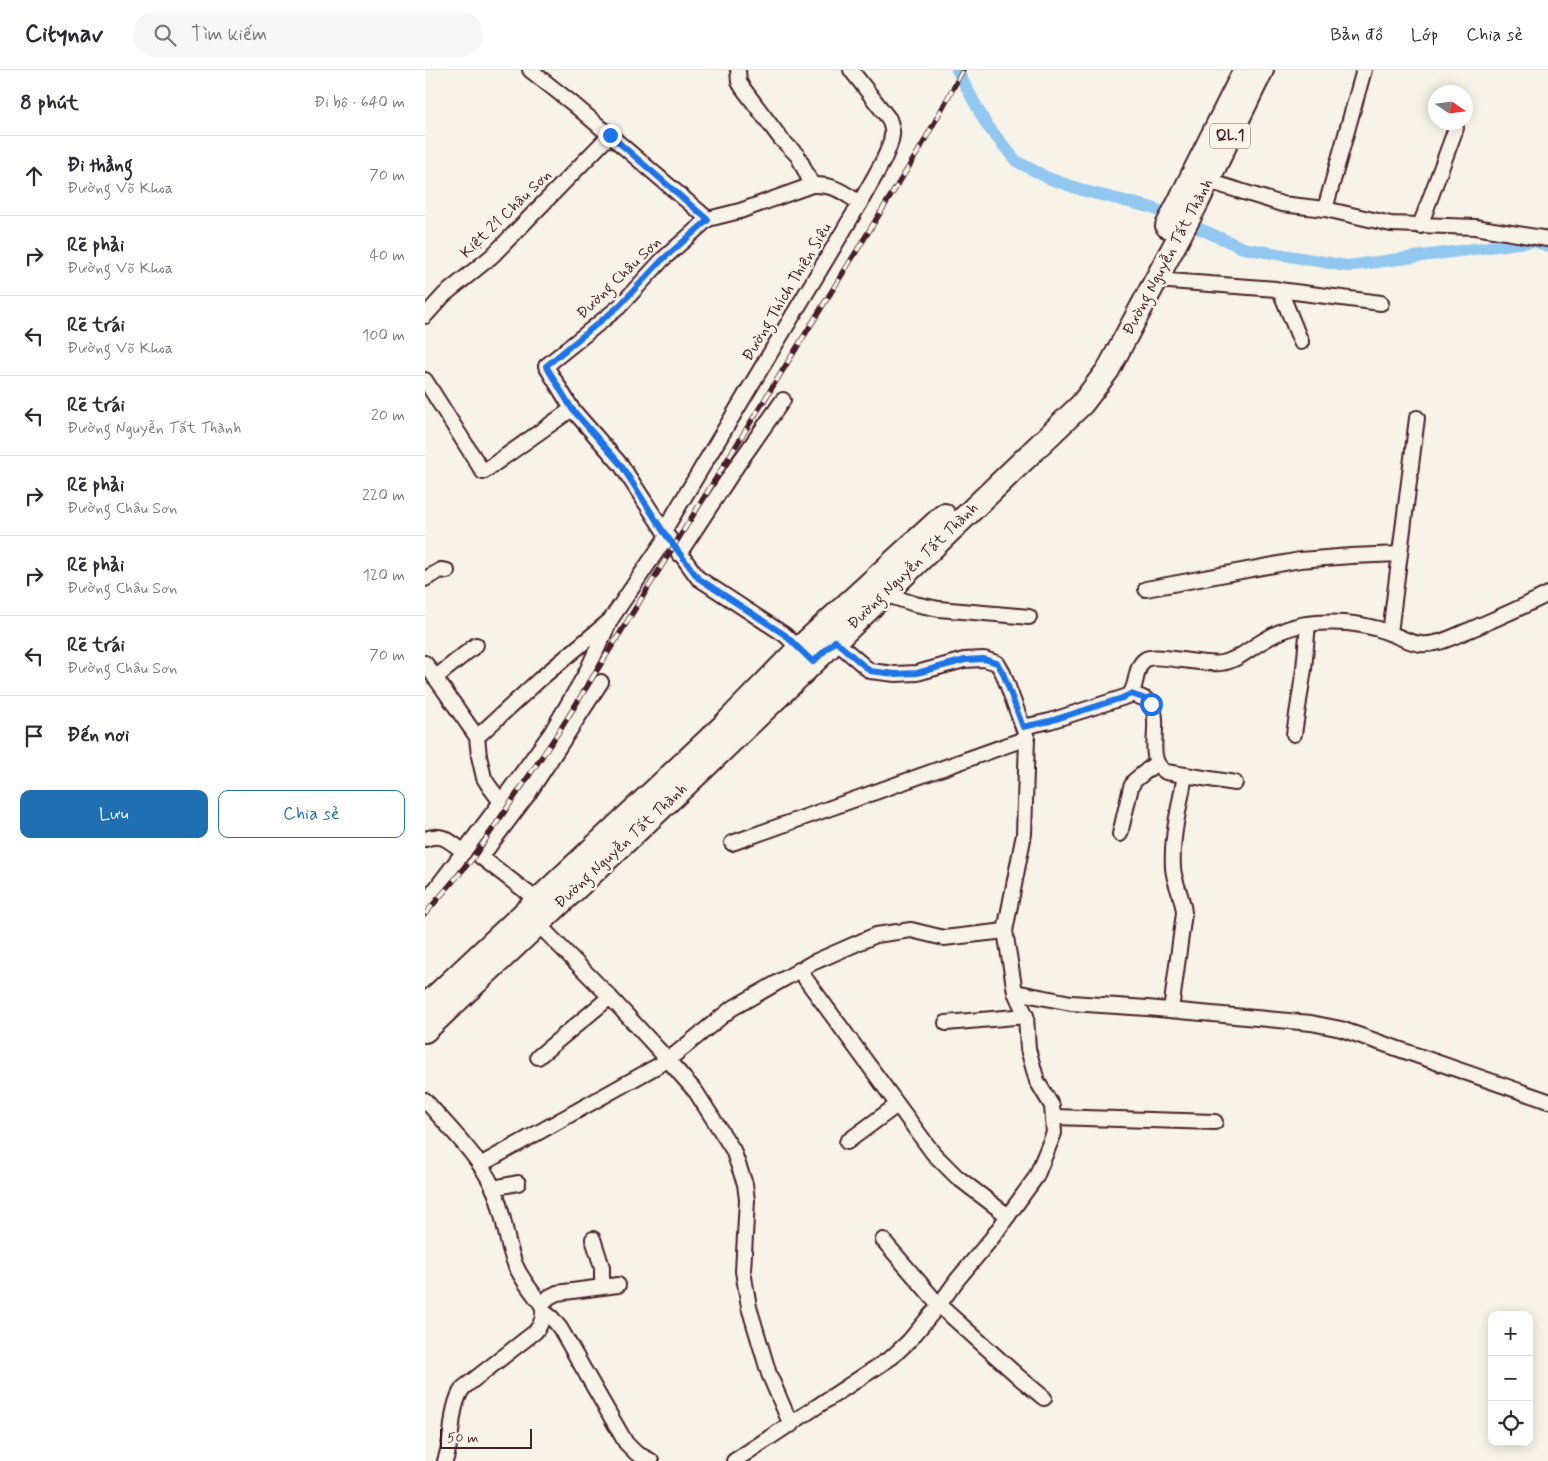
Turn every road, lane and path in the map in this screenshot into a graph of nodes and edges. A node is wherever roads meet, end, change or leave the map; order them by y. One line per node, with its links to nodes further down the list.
1 (529, 70): 8 (street)
2 (738, 70): 10 (street)
3 (851, 70): 12 (street, Đường Thích Thiện Siêu)
4 (1245, 70): 11 (main road, Đường Nguyễn Tất Thành / QL.1)
5 (1262, 70): 9 (main road, Đường Nguyễn Tất Thành / QL.1)
6 (1364, 70): 13 (street)
7 (1455, 130): 15 (street)
8 (610, 135): 14 (street); 20 (street, Kiệt 21 Châu Sơn)
9 (1208, 181): 11 (main road, Đường Nguyễn Tất Thành / QL.1); 13 (street)
10 (811, 185): 12 (street); 14 (street)
11 (1189, 202): 17 (main road, Đường Nguyễn Tất Thành / QL.1)
12 (860, 203): 26 (street, Đường Thích Thiện Siêu)
13 (1325, 209): 15 (street)
14 (708, 220): 24 (street, Đường Châu Sơn)
15 (1420, 226): 16 (street)
16 (1548, 239)
17 (1154, 273): 18 (street); 32 (main road, Đường Nguyễn Tất Thành / QL.1); 40 (main road, Đường Nguyễn Tất Thành / QL.1)
18 (1279, 290): 19 (street); 21 (street)
19 (1381, 303)
20 (425, 316)
21 (1301, 342)
22 (425, 380): 24 (street)
23 (783, 400): 27 (street)
24 (572, 409): 26 (street, Đường Châu Sơn)
25 (1417, 418): 28 (street)
26 (665, 533): 27 (street, Đường Châu Sơn); 35 (street, Đường Thích Thiện Siêu)
27 (679, 554): 40 (street, Đường Châu Sơn)
28 (1400, 554): 31 (street); 37 (street)
29 (447, 571): 30 (street)
30 (425, 579)
31 (1146, 589)
32 (884, 594): 34 (street); 38 (main road, Đường Nguyễn Tất Thành / QL.1)
33 (1548, 594): 37 (street)
34 (1029, 617)
35 (611, 619): 47 (street); 51 (street)
36 (1308, 624): 37 (street); 44 (street); 46 (street)
37 (1390, 633)
38 (835, 641): 40 (main road, Đường Nguyễn Tất Thành / QL.1); 45 (street)
39 (476, 645): 42 (street)
40 (806, 655): 56 (main road, Đường Nguyễn Tất Thành / QL.1); 58 (main road, Đường Nguyễn Tất Thành / QL.1)
41 (425, 663): 42 (street)
42 (435, 678): 47 (street)
43 (601, 682): 56 (street)
44 (1131, 694): 45 (street); 48 (street)
45 (1025, 732): 54 (street); 59 (street)
46 (1294, 734)
47 (477, 736): 51 (street)
48 (1156, 763): 49 (street); 52 (street)
49 (1185, 775): 50 (street); 63 (street)
50 (1235, 783)
51 (501, 802): 55 (street)
52 (1120, 834)
53 (425, 839): 55 (street)
54 (732, 843)
55 (464, 852): 57 (street)
56 (537, 900): 64 (main road, Đường Nguyễn Tất Thành / QL.1)
57 (425, 903)
58 (538, 924): 62 (street); 67 (main road, Đường Nguyễn Tất Thành / QL.1)
59 (1005, 931): 60 (street); 61 (street)
60 (799, 970): 69 (street); 72 (street)
61 (1015, 992): 63 (street); 65 (street)
62 (610, 997): 68 (street); 69 (street)
63 (1172, 1004): 71 (street)
64 (425, 1006)
65 (1026, 1016): 66 (street); 73 (street)
66 (947, 1023)
67 (425, 1031)
68 (538, 1057)
69 (668, 1060): 76 (street); 85 (street)
70 (425, 1100): 76 (street)
71 (1548, 1101)
72 (897, 1105): 75 (street); 79 (street)
73 (1053, 1117): 74 (street); 79 (street)
74 (1215, 1122)
75 (847, 1142)
76 (480, 1164): 78 (street)
77 (518, 1182): 78 (street)
78 (493, 1188): 83 (street)
79 (1008, 1216): 82 (street)
80 (593, 1239): 83 (street)
81 (883, 1240): 82 (street)
82 (939, 1305): 84 (street); 85 (street)
83 (543, 1309): 86 (street); 87 (street)
84 (1045, 1398)
85 (791, 1425): 88 (street)
86 (445, 1461)
87 (651, 1461)
88 (734, 1461)

